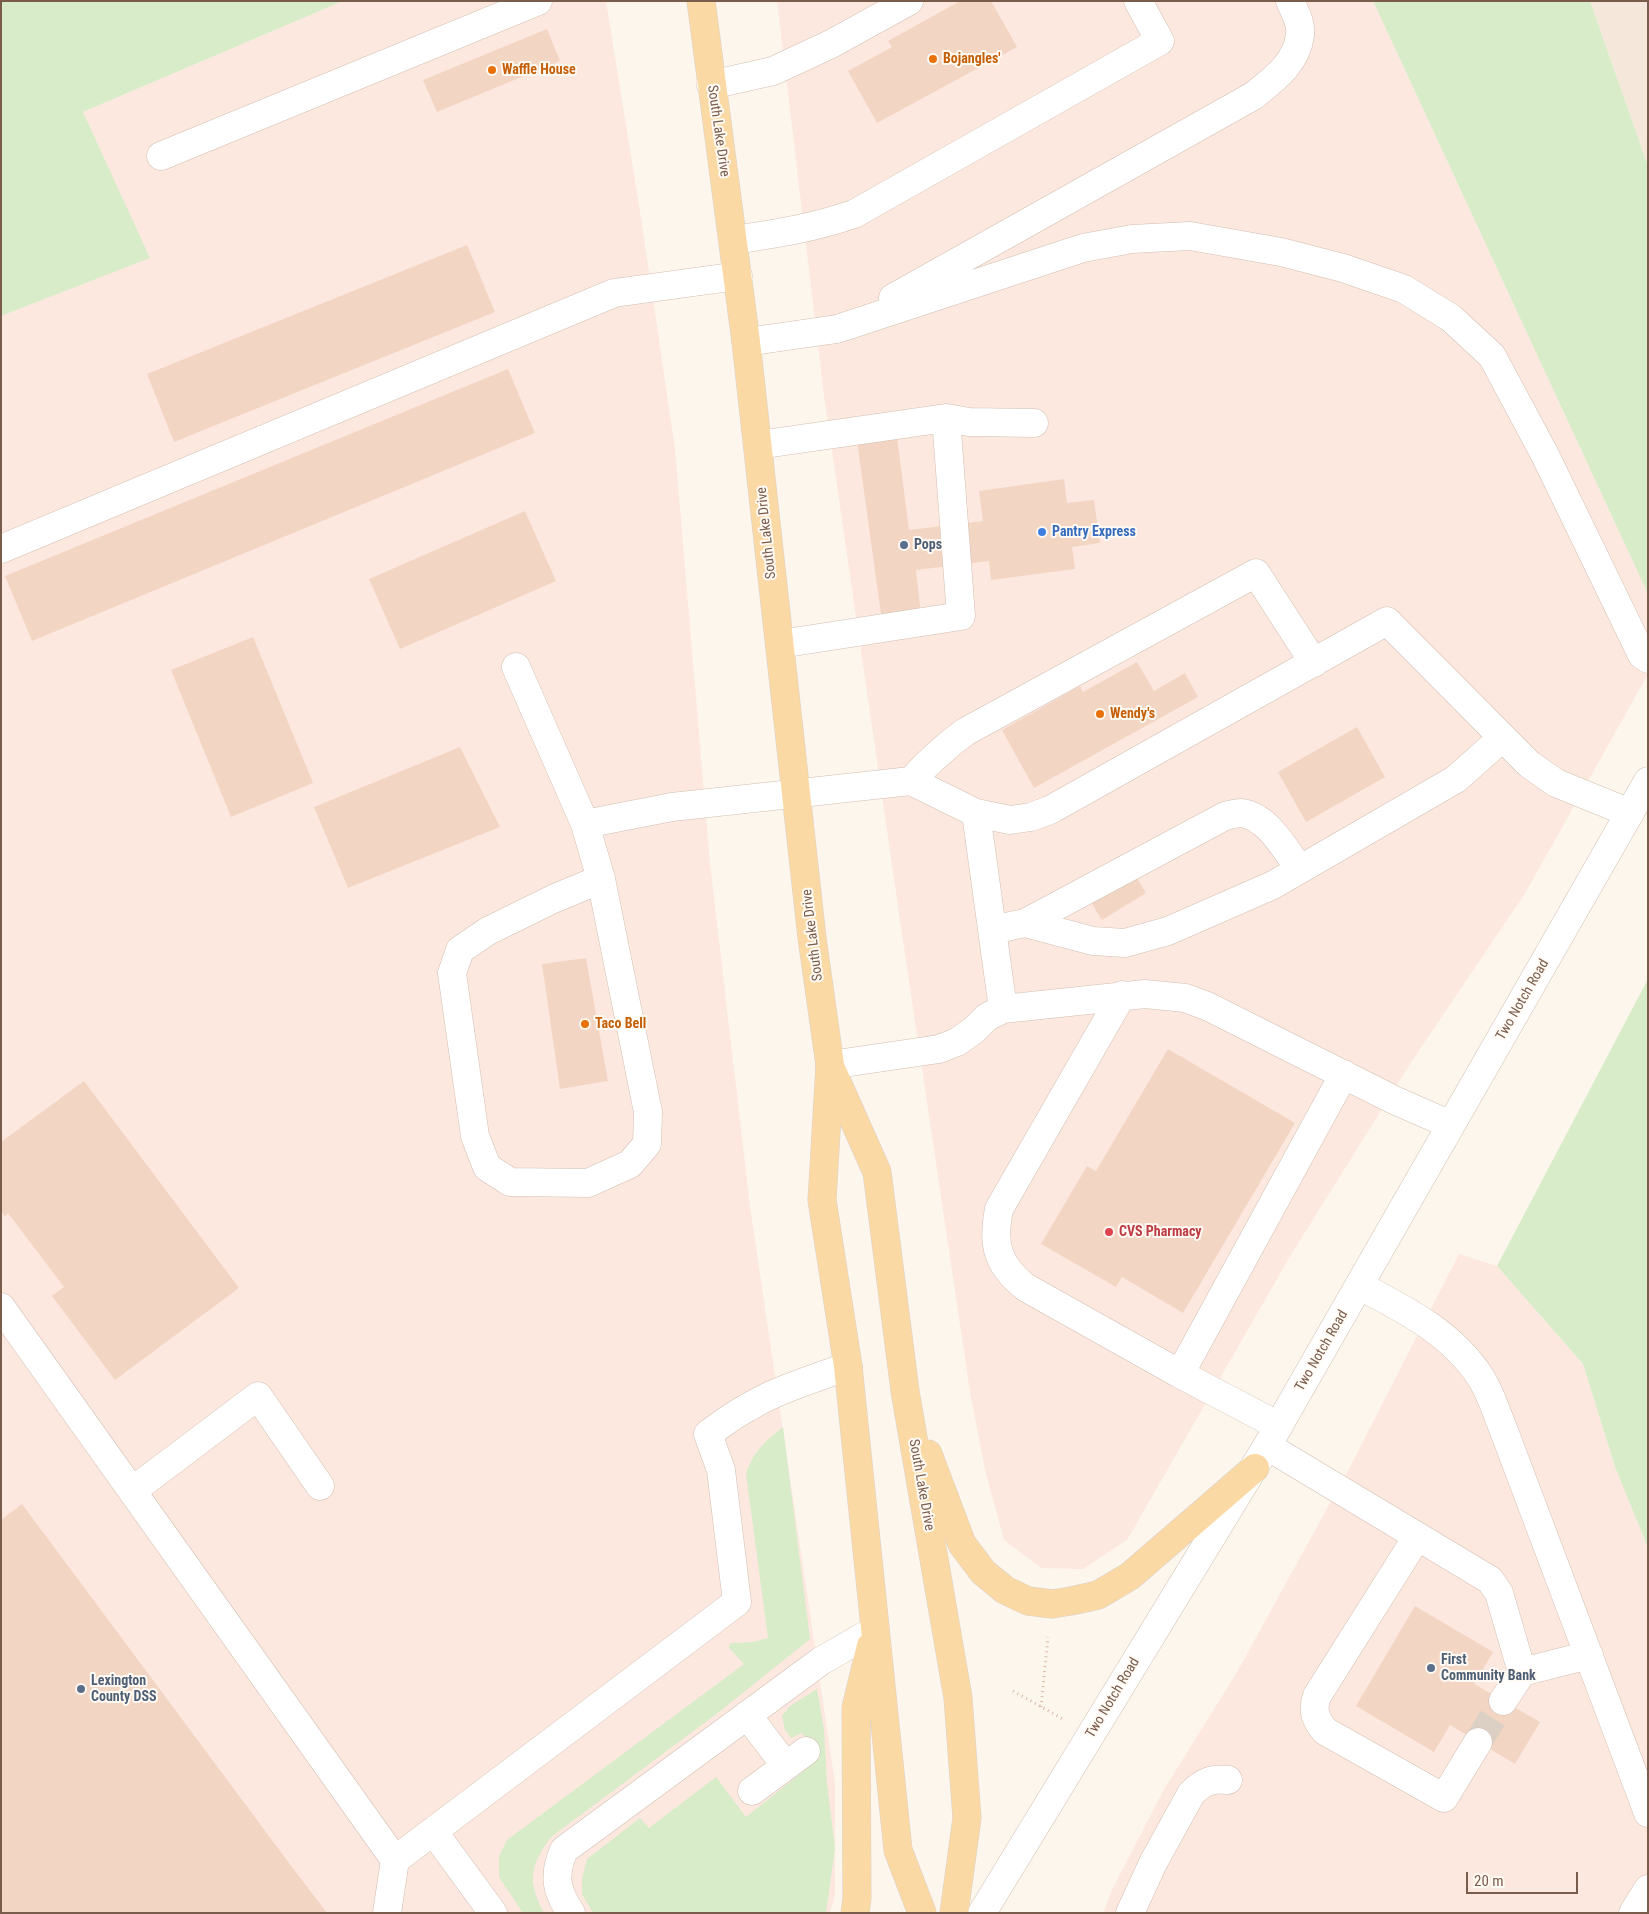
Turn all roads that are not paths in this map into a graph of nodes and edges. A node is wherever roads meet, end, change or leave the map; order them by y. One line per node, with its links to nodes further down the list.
1 (538, 1): 7 (street)
2 (701, 1): 6 (main road, South Lake Drive)
3 (909, 1): 6 (street)
4 (1138, 1): 8 (street)
5 (1290, 1): 10 (street)
6 (711, 85): 8 (main road, South Lake Drive)
7 (161, 156)
8 (733, 240): 9 (main road, South Lake Drive)
9 (738, 276): 11 (main road, South Lake Drive); 15 (street)
10 (837, 329): 11 (street); 17 (street)
11 (746, 342): 14 (main road, South Lake Drive)
12 (946, 418): 13 (street); 14 (street); 16 (street)
13 (1034, 423)
14 (758, 446): 16 (main road, South Lake Drive)
15 (1, 549)
16 (780, 644): 23 (main road, South Lake Drive)
17 (1648, 659)
18 (1314, 663): 20 (street); 21 (street); 24 (street)
19 (516, 667): 26 (street)
20 (1502, 738): 25 (street); 27 (street)
21 (911, 781): 23 (street); 24 (street)
22 (1648, 781): 25 (street, Two Notch Road)
23 (798, 792): 26 (street); 33 (main road, South Lake Drive)
24 (976, 813): 30 (street)
25 (1630, 813): 35 (street, Two Notch Road)
26 (585, 824): 28 (street)
27 (1300, 869): 29 (street); 29 (street)
28 (601, 878): 28 (street)
29 (1025, 923): 30 (street)
30 (992, 930): 32 (street)
31 (1122, 995): 32 (street); 34 (street); 39 (street)
32 (1003, 1009): 33 (street)
33 (830, 1065): 38 (main road, South Lake Drive); 40 (main road, South Lake Drive)
34 (1344, 1074): 35 (street); 39 (street)
35 (1452, 1125): 36 (street, Two Notch Road)
36 (1360, 1286): 41 (street, Two Notch Road); 46 (street)
37 (1, 1307): 43 (street)
38 (848, 1366): 45 (main road, South Lake Drive); 54 (street)
39 (1180, 1374): 41 (street)
40 (905, 1392): 41 (main road); 62 (main road, South Lake Drive)
41 (1267, 1447): 44 (street); 63 (street, Two Notch Road)
42 (320, 1486): 43 (street)
43 (132, 1491): 55 (street)
44 (1417, 1537): 47 (street); 50 (street)
45 (874, 1630): 49 (street); 60 (main road); 61 (main road, South Lake Drive)
46 (1589, 1655): 47 (street); 53 (street)
47 (1522, 1672): 48 (street)
48 (1503, 1701)
49 (747, 1716): 52 (street); 59 (street)
50 (1478, 1742)
51 (1228, 1780): 64 (street)
52 (752, 1791)
53 (1648, 1813)
54 (433, 1832): 55 (street); 58 (street)
55 (395, 1860): 57 (street)
56 (1648, 1889): 65 (street)
57 (387, 1913)
58 (493, 1913)
59 (571, 1913)
60 (855, 1913)
61 (922, 1913)
62 (954, 1913)
63 (982, 1913)
64 (1130, 1913)
65 (1633, 1913)

